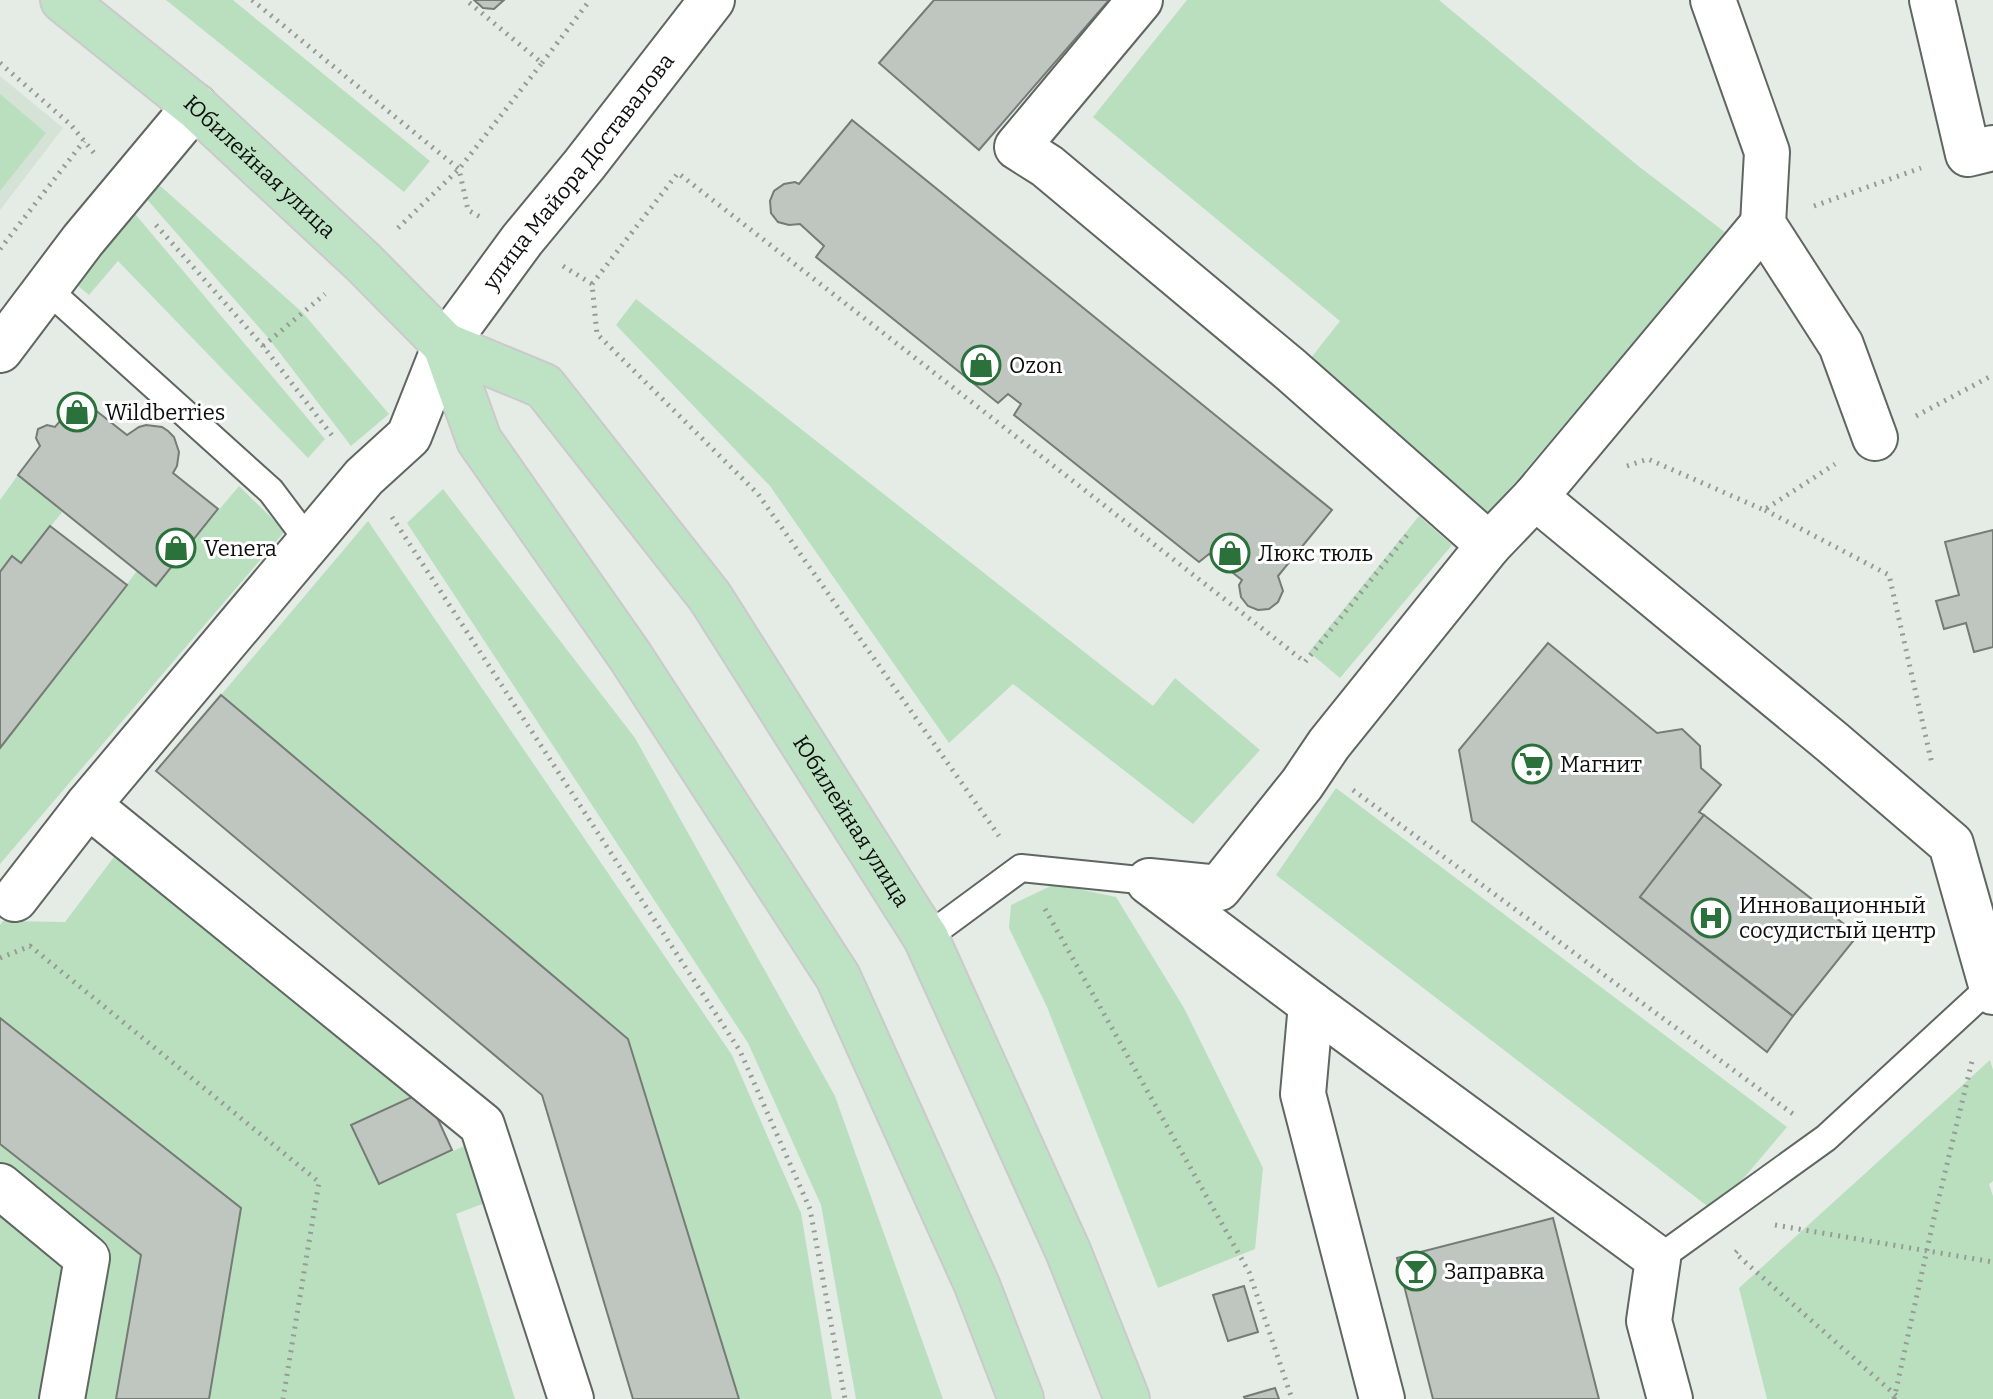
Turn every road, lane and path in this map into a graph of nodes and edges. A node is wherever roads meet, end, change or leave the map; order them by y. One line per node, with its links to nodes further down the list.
1 (63, 0): 11 (main road, Юбилейная улица)
2 (252, 0): 14 (path)
3 (466, 0): 10 (path)
4 (590, 0): 10 (path)
5 (712, 0): 17 (street, улица Майора Доставалова)
6 (1140, 0): 30 (street)
7 (1713, 0): 16 (street)
8 (1932, 0): 13 (street)
9 (0, 63): 12 (path)
10 (542, 63): 14 (path)
11 (195, 106): 15 (street); 19 (main road, Юбилейная улица)
12 (84, 141): 15 (path); 18 (path)
13 (1980, 151): 16 (path)
14 (459, 169): 17 (path); 19 (path)
15 (125, 189): 21 (street); 23 (path)
16 (1763, 224): 26 (street); 29 (street)
17 (522, 240): 20 (path); 22 (street, улица Майора Доставалова)
18 (0, 249)
19 (363, 262): 22 (main road, Юбилейная улица); 23 (path)
20 (592, 284): 30 (path); 38 (path)
21 (47, 289): 24 (street); 33 (lane)
22 (445, 345): 28 (street, улица Майора Доставалова); 41 (main road, Юбилейная улица); 57 (main road, Юбилейная улица)
23 (263, 346): 28 (path)
24 (0, 350)
25 (1993, 375): 26 (path)
26 (1875, 438): 31 (path)
27 (1620, 468): 31 (path)
28 (364, 477): 33 (street, улица Майора Доставалова)
29 (1535, 497): 34 (street); 43 (street)
30 (1436, 499): 34 (street)
31 (1764, 510): 36 (path)
32 (392, 516): 56 (path)
33 (310, 543): 37 (street, улица Майора Доставалова)
34 (1489, 545): 35 (street)
35 (1317, 763): 39 (street); 45 (path)
36 (1934, 770)
37 (88, 805): 40 (street, улица Майора Доставалова); 55 (street)
38 (1021, 868): 39 (lane); 41 (lane); 59 (path)
39 (1149, 881): 44 (street)
40 (15, 899)
41 (926, 938): 58 (main road, Юбилейная улица)
42 (0, 958): 54 (path)
43 (1992, 989): 45 (lane); 49 (path)
44 (1311, 1004): 50 (street); 60 (street)
45 (1826, 1138): 50 (lane)
46 (0, 1186): 53 (street)
47 (1778, 1213): 49 (path)
48 (1746, 1243): 52 (path)
49 (1926, 1252): 51 (path); 52 (path)
50 (1658, 1259): 61 (street)
51 (1993, 1262)
52 (1896, 1397)
53 (62, 1399)
54 (283, 1399)
55 (571, 1399)
56 (845, 1399)
57 (1021, 1399)
58 (1127, 1399)
59 (1292, 1399)
60 (1382, 1399)
61 (1670, 1399)

